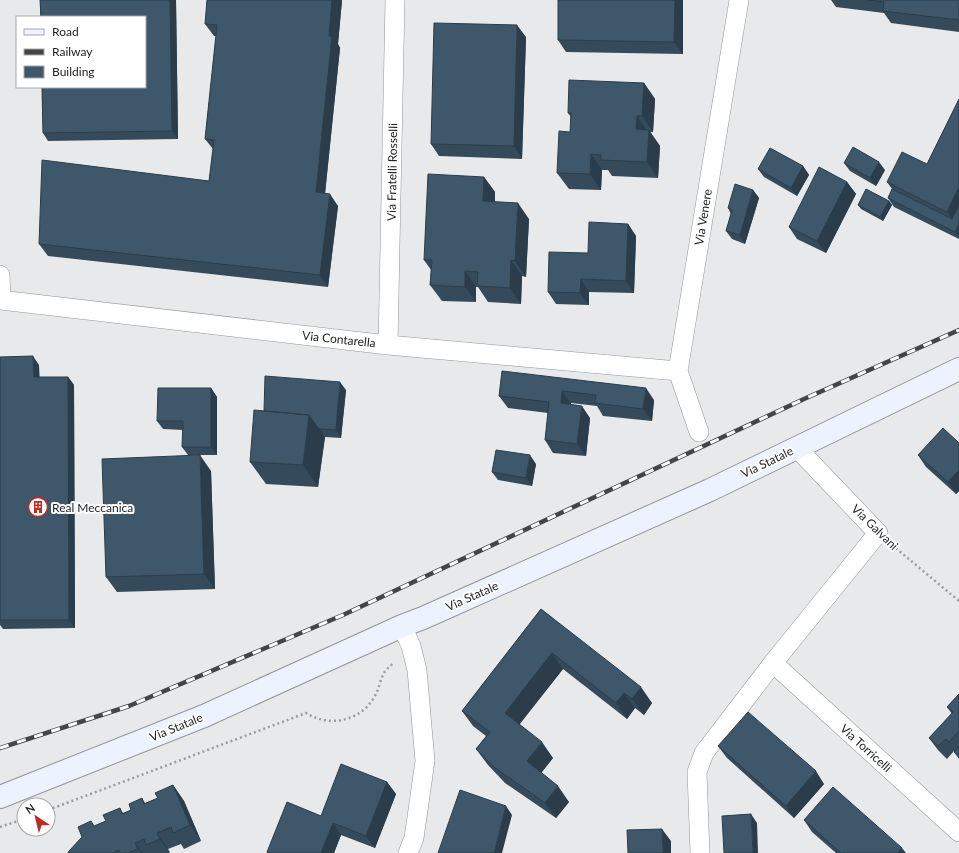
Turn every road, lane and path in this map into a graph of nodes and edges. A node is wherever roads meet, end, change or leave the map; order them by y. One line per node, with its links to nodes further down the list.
1 (395, 0): 5 (street, Via Fratelli Rosselli)
2 (739, 0): 7 (street, Via Venere)
3 (0, 275): 4 (street)
4 (0, 300): 5 (street, Via Contarella)
5 (388, 345): 7 (street, Via Contarella)
6 (959, 369): 9 (main road, Via Statale)
7 (678, 371): 10 (street, Via Venere)
8 (959, 374): 9 (main road, Via Statale)
9 (938, 380): 11 (main road, Via Statale)
10 (699, 432)
11 (796, 447): 12 (street, Via Galvani); 14 (main road, Via Statale)
12 (878, 533): 13 (path, Via Galvani); 15 (street)
13 (959, 601)
14 (402, 626): 16 (main road, Via Statale); 20 (street)
15 (773, 663): 19 (street, Via Torricelli); 21 (street)
16 (0, 797)
17 (16, 822): 18 (path)
18 (0, 827)
19 (959, 832)
20 (408, 853)
21 (700, 853)

